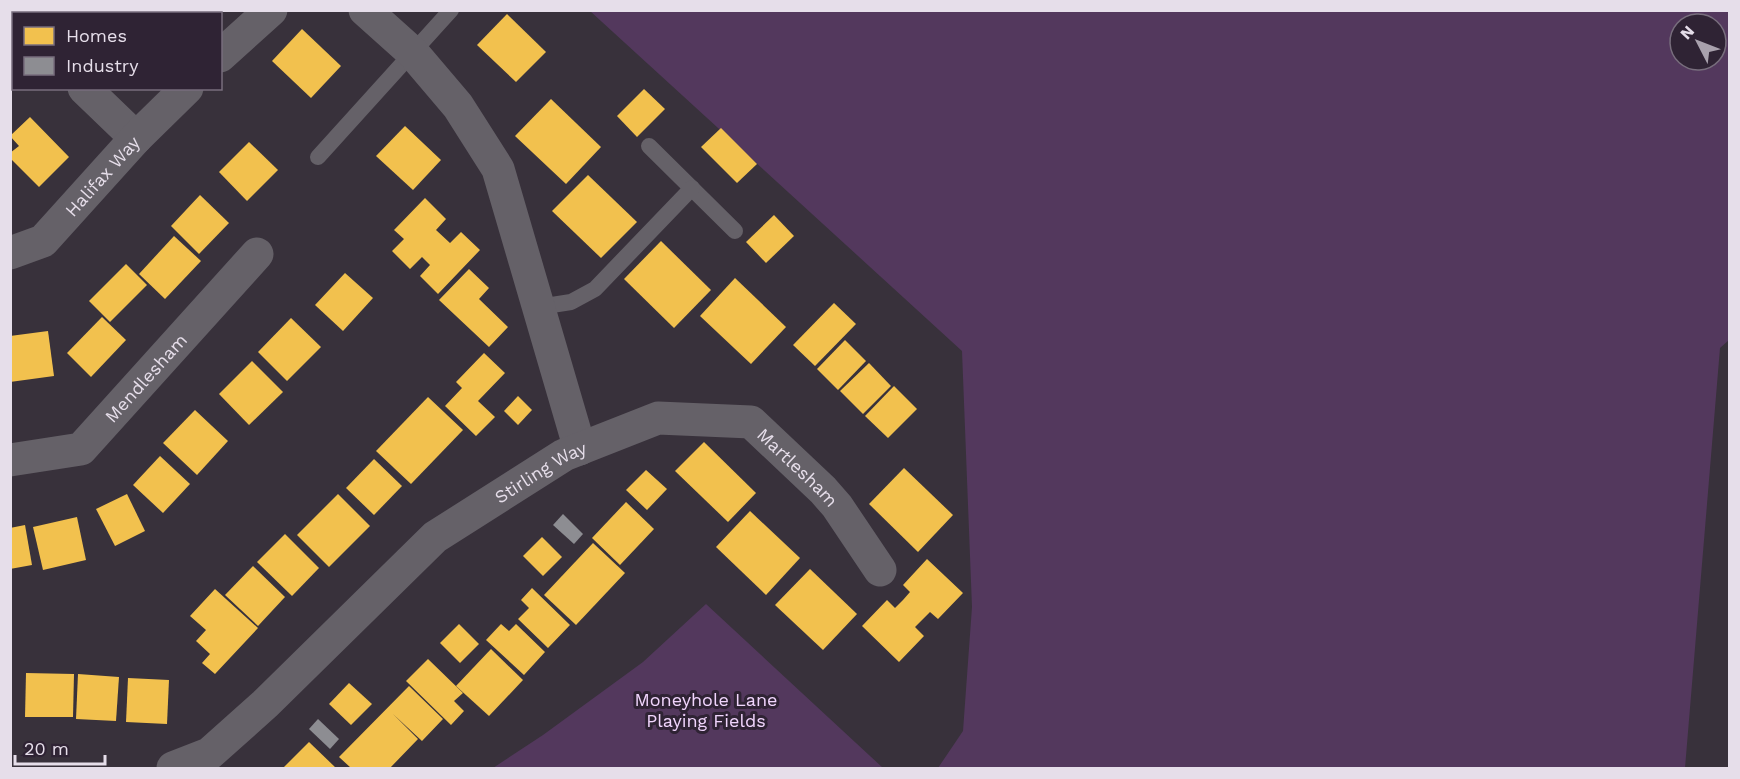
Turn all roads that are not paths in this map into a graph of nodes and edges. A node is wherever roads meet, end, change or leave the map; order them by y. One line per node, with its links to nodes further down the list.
1 (271, 10): 5 (street)
2 (365, 10): 4 (street, Stirling Way)
3 (451, 10): 4 (lane)
4 (413, 53): 10 (lane); 15 (street, Stirling Way)
5 (222, 54)
6 (86, 90): 8 (street)
7 (185, 90): 8 (street, Halifax Way)
8 (136, 138): 13 (street, Halifax Way)
9 (649, 146): 11 (lane)
10 (318, 156)
11 (692, 188): 12 (lane); 15 (lane)
12 (735, 231)
13 (10, 254)
14 (257, 254): 17 (street, Mendlesham)
15 (538, 307): 16 (street, Stirling Way)
16 (580, 448): 18 (street, Martlesham); 19 (street, Stirling Way)
17 (10, 460)
18 (880, 570)
19 (174, 768)

